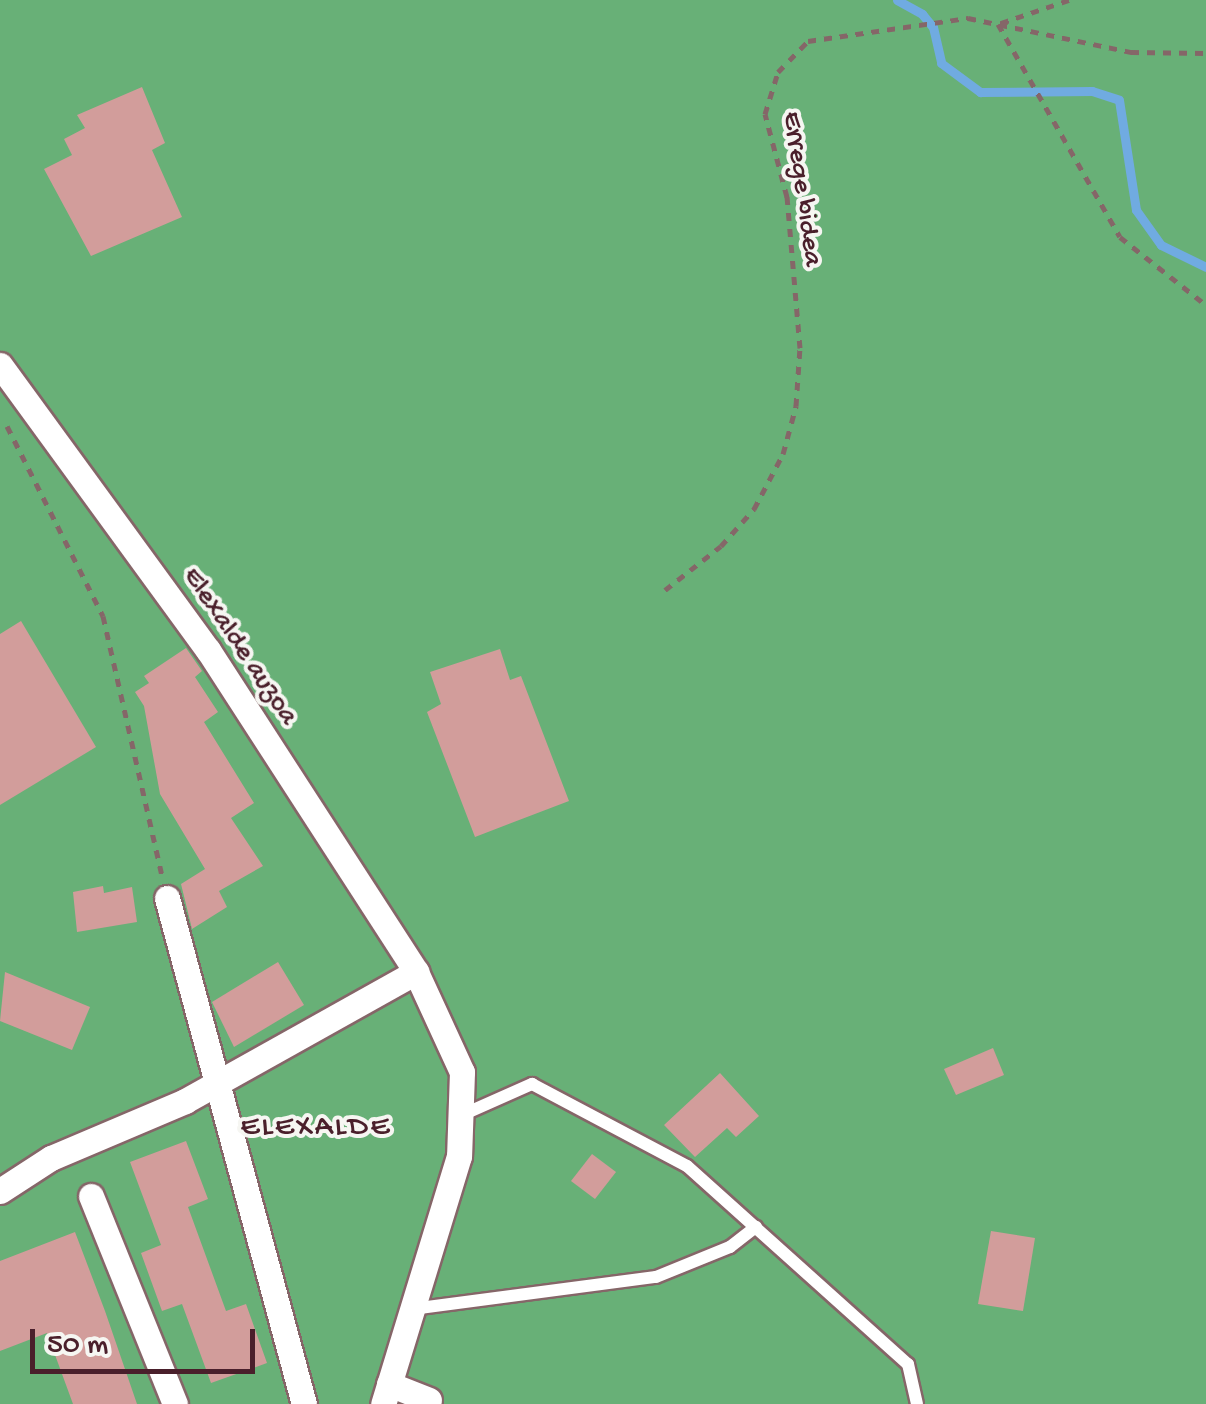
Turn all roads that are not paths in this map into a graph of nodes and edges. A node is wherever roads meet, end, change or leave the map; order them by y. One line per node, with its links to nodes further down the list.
1 (0, 365): 3 (street, Elexalde auzoa)
2 (167, 898): 4 (street)
3 (416, 972): 4 (street); 5 (street, Elexalde auzoa)
4 (214, 1086): 6 (street); 13 (street)
5 (462, 1115): 8 (lane); 9 (street, Elexalde auzoa)
6 (0, 1191)
7 (91, 1196): 12 (street)
8 (756, 1227): 9 (lane); 14 (lane)
9 (412, 1309): 10 (street, Elexalde auzoa)
10 (386, 1394): 11 (street)
11 (428, 1400)
12 (176, 1404)
13 (304, 1404)
14 (917, 1404)

